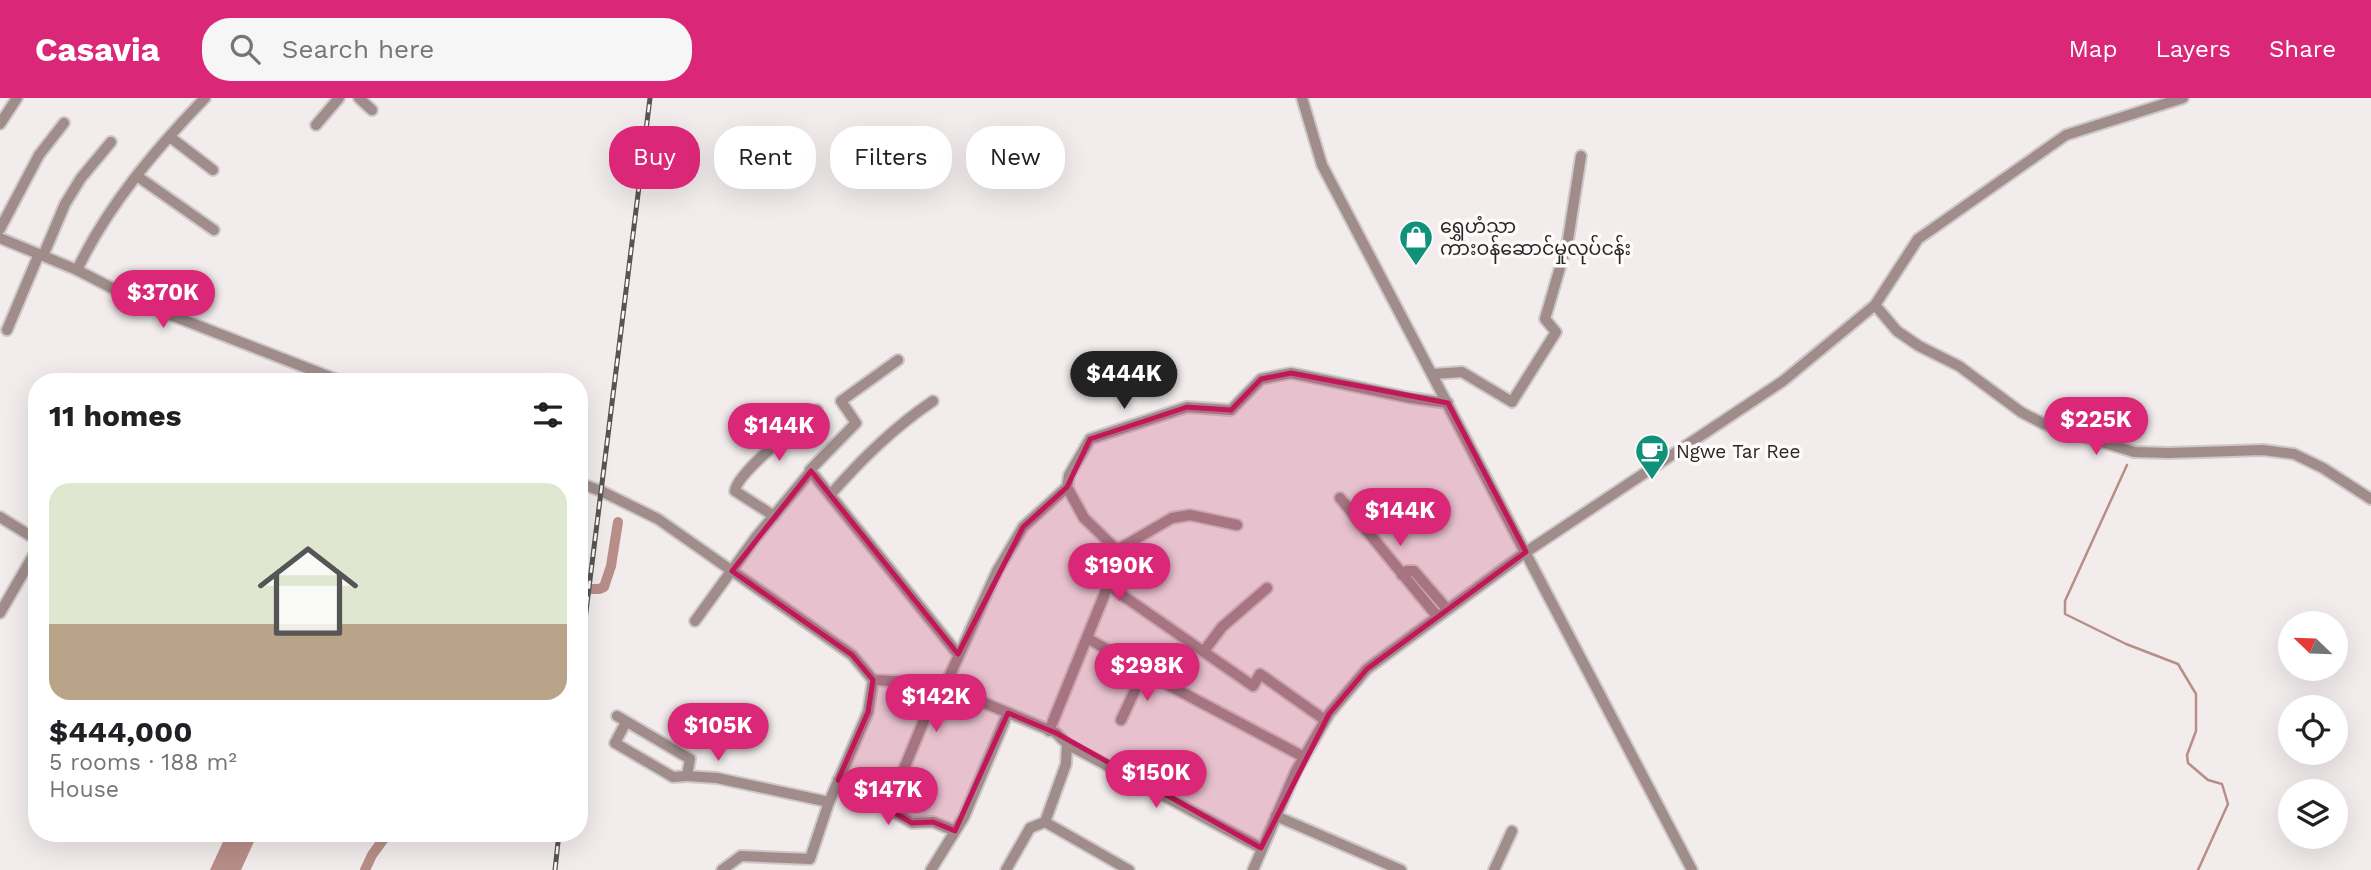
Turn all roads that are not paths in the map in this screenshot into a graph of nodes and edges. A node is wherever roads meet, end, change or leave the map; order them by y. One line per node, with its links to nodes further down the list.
1 (17, 98): 9 (street)
2 (205, 98): 11 (street)
3 (339, 98): 10 (street)
4 (359, 98): 7 (street)
5 (1302, 98): 25 (street)
6 (2183, 98): 21 (street)
7 (372, 110)
8 (64, 122): 16 (street)
9 (0, 124)
10 (316, 125)
11 (170, 136): 14 (street); 15 (street)
12 (111, 142): 19 (street)
13 (1581, 156): 25 (street)
14 (213, 170)
15 (137, 176): 17 (street); 20 (street)
16 (0, 229)
17 (214, 230)
18 (0, 238): 19 (street)
19 (41, 255): 20 (street); 22 (street)
20 (77, 270): 24 (street)
21 (1875, 305): 34 (street); 40 (street)
22 (8, 330)
23 (898, 360): 29 (street)
24 (320, 373)
25 (1433, 374): 27 (street)
26 (933, 401): 32 (street)
27 (1448, 404): 31 (street); 40 (street)
28 (817, 410): 35 (street)
29 (811, 471): 32 (street); 35 (street)
30 (588, 486): 42 (street)
31 (1067, 487): 39 (street); 52 (street)
32 (830, 495): 52 (street)
33 (1340, 498): 43 (street)
34 (2371, 499)
35 (775, 516): 42 (street)
36 (0, 517): 38 (street)
37 (1237, 525): 39 (street)
38 (28, 534)
39 (1117, 550): 44 (street)
40 (1527, 552): 46 (street); 78 (street)
41 (28, 565): 47 (street)
42 (732, 571): 49 (street); 54 (street)
43 (1402, 575): 46 (street); 48 (street)
44 (1109, 586): 50 (street); 51 (street)
45 (1267, 588): 51 (street)
46 (1447, 608): 48 (street)
47 (0, 613)
48 (1437, 616): 58 (street)
49 (695, 621)
50 (1087, 638): 53 (street); 59 (street)
51 (1204, 650): 58 (street)
52 (958, 654): 55 (street)
53 (1144, 671): 57 (street); 61 (street)
54 (873, 680): 55 (street); 64 (street)
55 (942, 685): 56 (street); 62 (street)
56 (1008, 713): 59 (street); 68 (street)
57 (1121, 720)
58 (1325, 720): 61 (street)
59 (1049, 731): 60 (street)
60 (1066, 744): 67 (street); 70 (street)
61 (1304, 757): 66 (street)
62 (903, 772)
63 (687, 776): 63 (street); 65 (street)
64 (838, 780): 65 (street); 68 (street)
65 (829, 802): 71 (street)
66 (1276, 816): 70 (street); 76 (street)
67 (1045, 822): 73 (street); 74 (street)
68 (955, 831): 72 (street)
69 (1512, 831): 77 (street)
70 (1261, 848): 75 (street)
71 (722, 870)
72 (931, 870)
73 (1006, 870)
74 (1129, 870)
75 (1253, 870)
76 (1401, 870)
77 (1494, 870)
78 (1692, 870)

